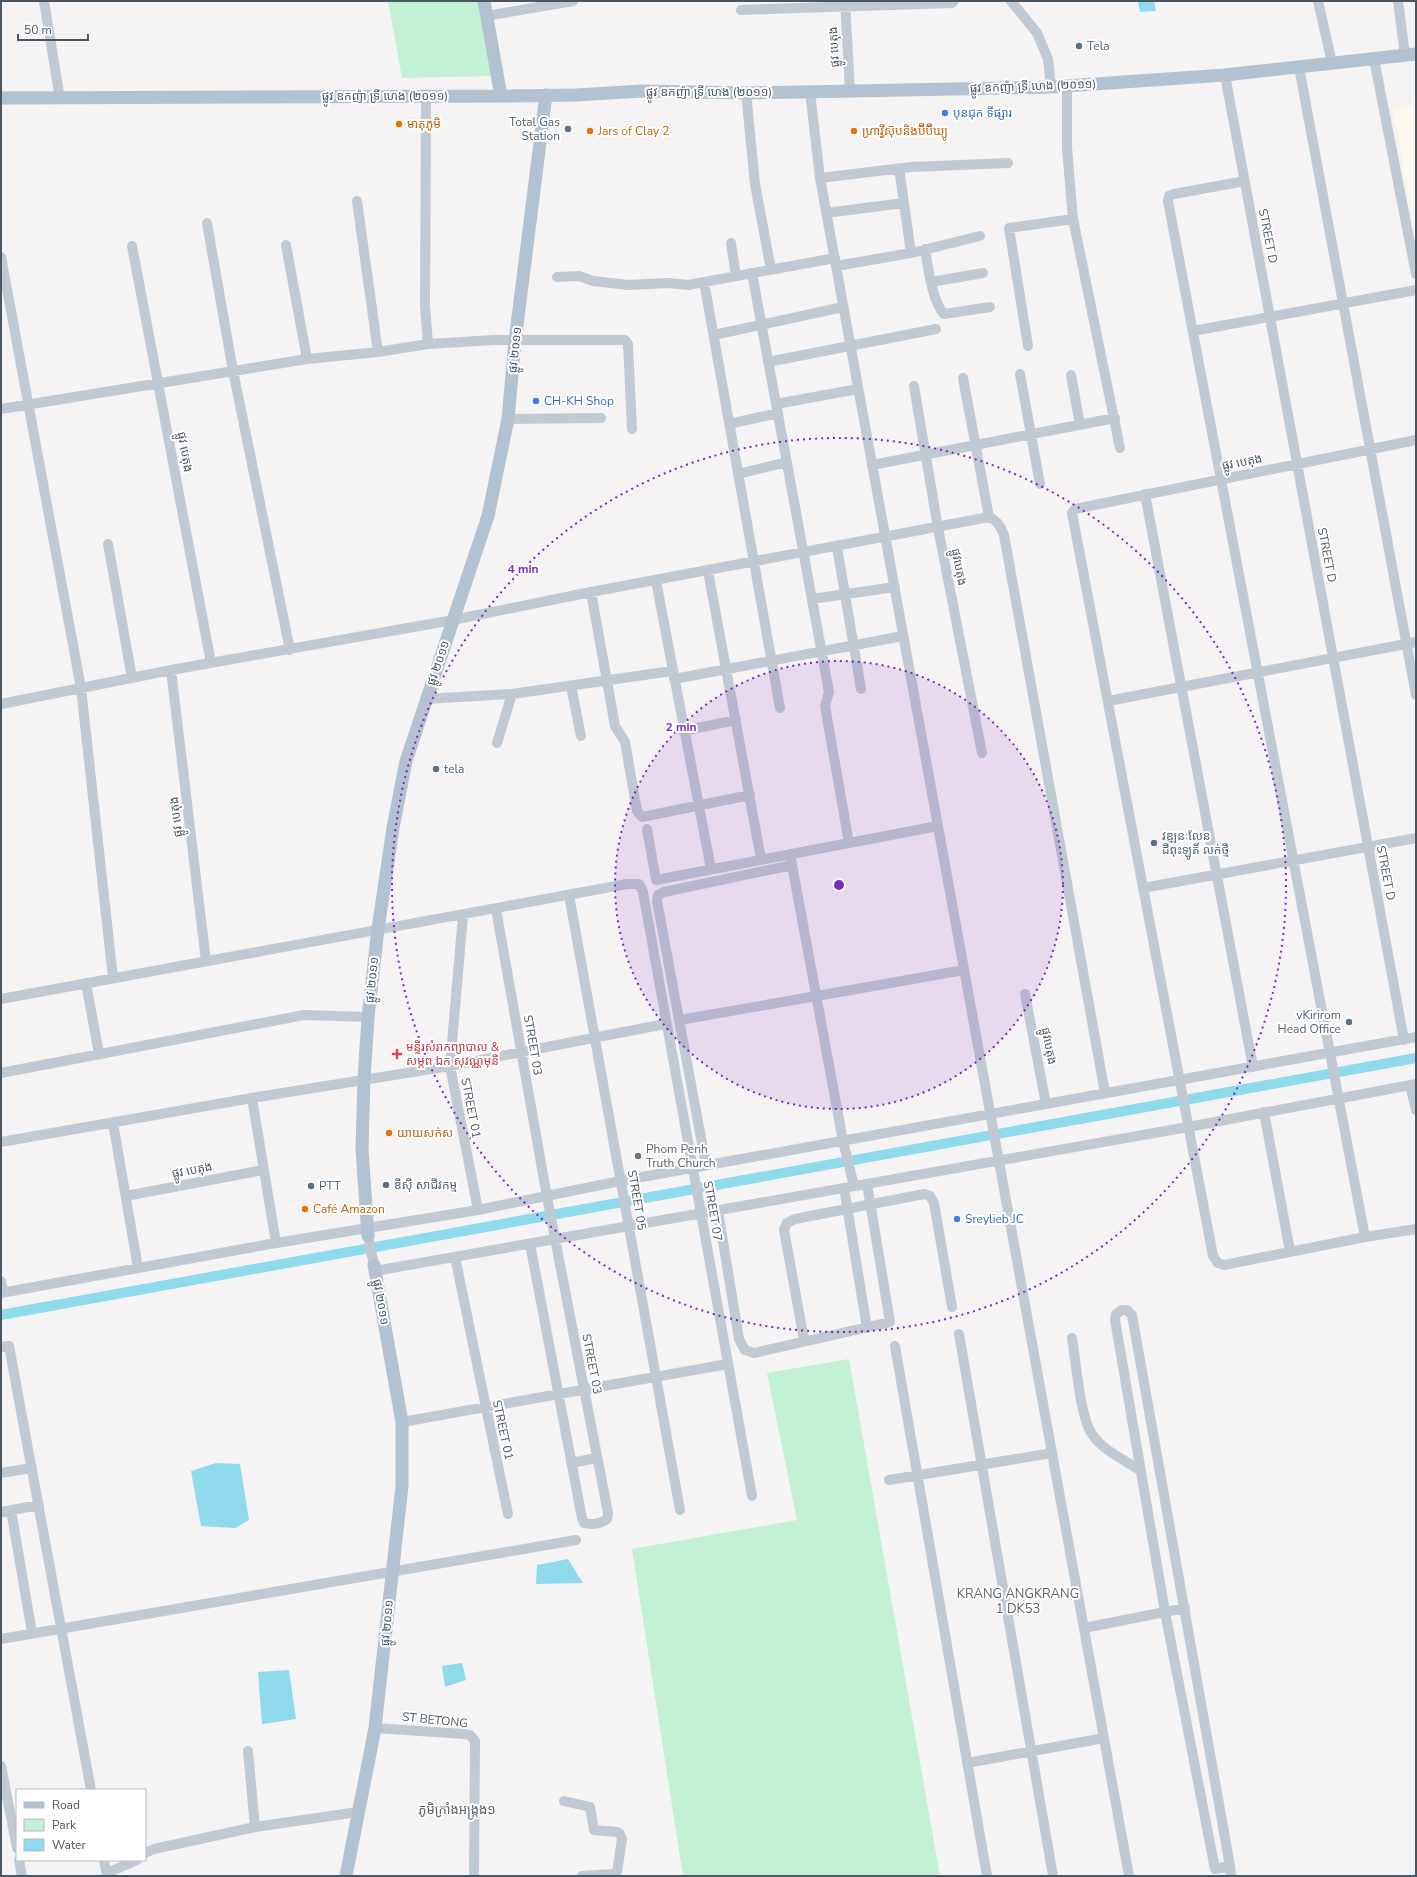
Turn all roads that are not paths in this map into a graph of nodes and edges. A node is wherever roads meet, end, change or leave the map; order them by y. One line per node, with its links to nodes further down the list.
1 (44, 1): 27 (street)
2 (484, 1): 12 (main road)
3 (573, 1): 12 (street)
4 (954, 1): 8 (street)
5 (1011, 1): 19 (street)
6 (1318, 1): 15 (street)
7 (1398, 1): 13 (street)
8 (919, 3): 9 (street)
9 (845, 4): 10 (street); 20 (street, ផ្លូវ បេតុង)
10 (769, 5): 11 (street)
11 (741, 10)
12 (486, 16): 25 (main road)
13 (1411, 55): 14 (main road, ផ្លូវ ឧកញ៉ា ទ្រី ហេង (២០១១))
14 (1374, 59): 15 (main road, ផ្លូវ ឧកញ៉ា ទ្រី ហេង (២០១១)); 48 (street)
15 (1332, 63): 16 (main road, ផ្លូវ ឧកញ៉ា ទ្រី ហេង (២០១១))
16 (1299, 67): 17 (main road, ផ្លូវ ឧកញ៉ា ទ្រី ហេង (២០១១)); 54 (street)
17 (1225, 75): 18 (main road, ផ្លូវ ឧកញ៉ា ទ្រី ហេង (២០១១)); 31 (street, STREET D)
18 (1067, 86): 19 (main road, ផ្លូវ ឧកញ៉ា ទ្រី ហេង (២០១១)); 35 (street)
19 (1051, 87): 20 (main road, ផ្លូវ ឧកញ៉ា ទ្រី ហេង (២០១១))
20 (850, 91): 21 (main road, ផ្លូវ ឧកញ៉ា ទ្រី ហេង (២០១១))
21 (810, 92): 22 (main road, ផ្លូវ ឧកញ៉ា ទ្រី ហេង (២០១១)); 30 (street)
22 (746, 93): 23 (main road, ផ្លូវ ឧកញ៉ា ទ្រី ហេង (២០១១)); 45 (street)
23 (546, 95): 25 (main road, ផ្លូវ ឧកញ៉ា ទ្រី ហេង (២០១១)); 62 (main road, ផ្លូវ ២០១១)
24 (426, 96): 25 (main road, ផ្លូវ ឧកញ៉ា ទ្រី ហេង (២០១១)); 27 (main road, ផ្លូវ ឧកញ៉ា ទ្រី ហេង (២០១១)); 63 (street)
25 (501, 96)
26 (1, 98): 27 (main road, ផ្លូវ ឧកញ៉ា ទ្រី ហេង (២០១១))
27 (60, 99)
28 (1008, 164): 29 (street)
29 (899, 168): 30 (street); 33 (street)
30 (820, 178): 34 (street)
31 (1245, 181): 57 (street, STREET D); 60 (street)
32 (357, 201): 66 (street)
33 (904, 202): 34 (street); 42 (street)
34 (826, 213): 44 (street)
35 (1073, 219): 65 (street); 80 (street)
36 (207, 223): 69 (street)
37 (980, 236): 41 (street)
38 (731, 243): 49 (street)
39 (286, 245): 67 (street)
40 (132, 246): 73 (street, ផ្លូវ បេតុង)
41 (925, 249): 42 (street); 52 (street)
42 (911, 252): 44 (street)
43 (1, 262): 76 (street)
44 (835, 262): 45 (street); 55 (street)
45 (771, 270): 46 (street)
46 (752, 273): 49 (street); 58 (street)
47 (983, 273): 52 (street)
48 (1416, 274)
49 (736, 276): 51 (street)
50 (557, 277): 51 (street)
51 (704, 282): 61 (street)
52 (931, 282): 56 (street)
53 (1416, 290): 54 (street)
54 (1343, 303): 57 (street); 89 (street)
55 (844, 307): 58 (street); 64 (street)
56 (990, 307)
57 (1270, 317): 60 (street); 92 (street, STREET D)
58 (761, 325): 61 (street); 68 (street)
59 (936, 329): 64 (street)
60 (1193, 331): 95 (street)
61 (714, 335): 82 (street)
62 (515, 341): 63 (street); 81 (main road, ផ្លូវ ២០១១); 84 (street)
63 (428, 344): 66 (street)
64 (850, 345): 68 (street); 75 (street)
65 (1028, 346)
66 (378, 352): 67 (street)
67 (307, 359): 69 (street)
68 (768, 362): 78 (street)
69 (233, 371): 73 (street); 115 (street)
70 (1020, 374): 85 (street)
71 (1071, 376): 83 (street)
72 (963, 378): 87 (street)
73 (159, 382): 76 (street); 119 (street, ផ្លូវ បេតុង)
74 (914, 386): 90 (street, ផ្លូវបេតុង)
75 (858, 389): 78 (street); 93 (street)
76 (27, 404): 77 (street); 128 (street)
77 (1, 409)
78 (777, 409): 82 (street); 91 (street)
79 (601, 418): 81 (street)
80 (1115, 418): 83 (street); 88 (street)
81 (508, 419): 111 (main road, ផ្លូវ ២០១១)
82 (730, 424): 94 (street)
83 (1080, 425): 85 (street)
84 (632, 429)
85 (1031, 435): 87 (street); 96 (street)
86 (1416, 440): 89 (street, ផ្លូវ បេតុង)
87 (976, 445): 90 (street); 98 (street)
88 (1120, 448)
89 (1370, 449): 92 (street, ផ្លូវ បេតុង); 113 (street)
90 (927, 455): 93 (street); 99 (street, ផ្លូវបេតុង)
91 (787, 462): 94 (street); 103 (street)
92 (1297, 464): 95 (street, ផ្លូវ បេតុង); 117 (street, STREET D)
93 (872, 465): 100 (street)
94 (738, 474): 104 (street)
95 (1222, 479): 97 (street, ផ្លូវ បេតុង); 122 (street)
96 (1040, 484)
97 (1145, 494): 127 (street); 133 (street, ផ្លូវ បេតុង)
98 (989, 517): 99 (street); 181 (street)
99 (938, 528): 100 (street); 140 (street, ផ្លូវបេតុង)
100 (886, 538): 102 (street); 107 (street)
101 (108, 544): 124 (street)
102 (838, 547): 103 (street); 109 (street)
103 (804, 553): 104 (street); 110 (street)
104 (754, 563): 105 (street); 118 (street)
105 (708, 571): 106 (street); 121 (street)
106 (656, 581): 108 (street); 123 (street)
107 (894, 587): 109 (street); 112 (street)
108 (591, 592): 111 (street); 125 (street)
109 (845, 594): 110 (street); 114 (street)
110 (812, 599): 116 (street)
111 (453, 620): 115 (street); 132 (main road, ផ្លូវ ២០១១)
112 (903, 636): 114 (street); 143 (street)
113 (1411, 643): 117 (street); 131 (street)
114 (854, 646): 116 (street); 129 (street)
115 (290, 650): 119 (street)
116 (822, 652): 118 (street); 146 (street)
117 (1333, 658): 122 (street); 147 (street, STREET D)
118 (772, 661): 121 (street); 135 (street)
119 (211, 663): 120 (street)
120 (172, 670): 124 (street); 159 (street, ផ្លូវ បេតុង)
121 (726, 670): 123 (street); 136 (street)
122 (1258, 672): 127 (street); 150 (street)
123 (673, 675): 125 (street); 137 (street)
124 (132, 678): 128 (street)
125 (606, 681): 126 (street); 142 (street)
126 (571, 686): 130 (street); 138 (street)
127 (1182, 687): 133 (street); 153 (street)
128 (80, 688): 134 (street); 161 (street)
129 (861, 689)
130 (512, 694): 132 (street); 139 (street)
131 (1416, 695)
132 (426, 699): 158 (main road, ផ្លូវ ២០១១)
133 (1108, 701): 154 (street)
134 (1, 704)
135 (780, 708)
136 (736, 720): 137 (street); 141 (street)
137 (683, 731): 142 (street)
138 (581, 736)
139 (497, 743)
140 (982, 752)
141 (750, 795): 142 (street); 149 (street)
142 (697, 806): 152 (street)
143 (938, 826): 146 (street); 160 (street)
144 (647, 829): 152 (street)
145 (1416, 838): 147 (street)
146 (849, 843): 148 (street)
147 (1368, 847): 150 (street); 171 (street, STREET D)
148 (790, 854): 149 (street); 151 (street)
149 (761, 859): 152 (street)
150 (1294, 860): 153 (street); 174 (street)
151 (792, 865): 164 (street); 167 (street)
152 (711, 869)
153 (1217, 874): 154 (street); 176 (street)
154 (1143, 888): 179 (street)
155 (569, 895): 156 (street); 168 (street, STREET 07); 170 (street, STREET 05)
156 (496, 909): 157 (street); 172 (street, STREET 03)
157 (463, 915): 158 (street); 175 (street, STREET 01)
158 (378, 929): 159 (street); 166 (main road, ផ្លូវ ២០១១)
159 (206, 961): 161 (street)
160 (964, 970): 164 (street); 187 (street)
161 (113, 978): 162 (street)
162 (86, 983): 165 (street); 173 (street)
163 (1025, 994): 184 (street, ផ្លូវបេតុង)
164 (816, 995): 167 (street); 191 (street)
165 (1, 999)
166 (368, 1017): 173 (street); 178 (main road, ផ្លូវ ២០១១)
167 (680, 1020): 193 (street)
168 (665, 1024): 170 (street); 195 (street, STREET 07)
169 (1416, 1037): 171 (street)
170 (594, 1038): 172 (street); 196 (street, STREET 05)
171 (1404, 1040): 174 (street)
172 (521, 1052): 175 (street); 200 (street, STREET 03)
173 (99, 1054): 177 (street)
174 (1331, 1055): 176 (street); 182 (street)
175 (450, 1066): 178 (street); 204 (street, STREET 01)
176 (1253, 1067): 179 (street)
177 (1, 1073)
178 (364, 1079): 183 (street); 208 (main road, ផ្លូវ ២០១១)
179 (1180, 1083): 181 (street); 189 (street)
180 (1413, 1084): 182 (street); 185 (street)
181 (1105, 1093): 184 (street)
182 (1338, 1096): 186 (street); 209 (street)
183 (252, 1098): 188 (street); 194 (street)
184 (1046, 1104): 187 (street)
185 (1416, 1110)
186 (1264, 1112): 189 (street); 213 (street)
187 (991, 1119): 191 (street); 192 (street)
188 (113, 1123): 190 (street); 199 (street)
189 (1187, 1123): 192 (street); 213 (street)
190 (1, 1142)
191 (844, 1145): 193 (street); 197 (street)
192 (998, 1157): 198 (street); 232 (street)
193 (706, 1165): 195 (street)
194 (263, 1170): 199 (street, ផ្លូវ បេតុង); 211 (street)
195 (693, 1171): 196 (street); 202 (street, STREET 07)
196 (621, 1184): 200 (street); 206 (street, STREET 05)
197 (850, 1184): 198 (street); 203 (street); 205 (street)
198 (867, 1184): 201 (street)
199 (126, 1196): 215 (street)
200 (547, 1198): 204 (street); 210 (street, STREET 03)
201 (871, 1205): 203 (street); 219 (street); 220 (street)
202 (699, 1209): 205 (street); 206 (street); 226 (street, STREET 07)
203 (847, 1209): 220 (street); 223 (street)
204 (478, 1210): 208 (street)
205 (718, 1211): 223 (street)
206 (628, 1224): 210 (street); 227 (street, STREET 05)
207 (1416, 1229): 209 (street)
208 (368, 1232): 211 (street); 216 (street, ផ្លូវ ២០១១)
209 (1365, 1237): 213 (street)
210 (554, 1238): 212 (street); 228 (street, STREET 03)
211 (276, 1243): 215 (street)
212 (530, 1244): 214 (street); 229 (street, STREET 03)
213 (1290, 1251)
214 (455, 1257): 216 (street); 230 (street, STREET 01)
215 (138, 1268): 218 (street)
216 (374, 1268): 231 (main road, ផ្លូវ ២០១១)
217 (1, 1281): 218 (street)
218 (2, 1292)
219 (952, 1307)
220 (866, 1328): 223 (street)
221 (959, 1334): 235 (street)
222 (1072, 1338): 237 (street)
223 (804, 1340)
224 (895, 1346): 239 (street)
225 (1, 1347): 236 (street)
226 (728, 1364): 227 (street); 241 (street, STREET 07)
227 (656, 1377): 228 (street); 243 (street, STREET 05)
228 (583, 1390): 229 (street); 233 (street, STREET 03)
229 (558, 1394): 230 (street); 234 (street, STREET 03)
230 (485, 1407): 231 (street); 245 (street, STREET 01)
231 (402, 1422): 247 (main road, ផ្លូវ ២០១១)
232 (1052, 1453): 235 (street); 251 (street)
233 (597, 1458): 234 (street); 234 (street, STREET 03)
234 (571, 1463)
235 (981, 1465): 239 (street); 257 (street)
236 (32, 1468): 238 (street); 242 (street)
237 (1141, 1471): 248 (street); 249 (street)
238 (1, 1473)
239 (917, 1475): 240 (street); 258 (street)
240 (889, 1480)
241 (752, 1496)
242 (39, 1505): 244 (street); 250 (street)
243 (680, 1510)
244 (6, 1511): 252 (street)
245 (508, 1514)
246 (576, 1540): 247 (street)
247 (392, 1572): 250 (street); 254 (main road, ផ្លូវ ២០១១)
248 (1185, 1608): 249 (street); 269 (street)
249 (1165, 1612): 251 (street); 270 (street)
250 (62, 1628): 252 (street); 260 (street)
251 (1084, 1628): 255 (street)
252 (32, 1633): 253 (street)
253 (1, 1638)
254 (375, 1728): 262 (main road, ផ្លូវ ២០១១); 274 (street, ST BETONG)
255 (1104, 1738): 257 (street); 278 (street)
256 (248, 1751): 263 (street)
257 (1031, 1751): 258 (street); 277 (street)
258 (967, 1762): 276 (street)
259 (1, 1766): 264 (street)
260 (91, 1789)
261 (564, 1801): 275 (street)
262 (358, 1812): 263 (street); 273 (main road, ផ្លូវ ២០១១)
263 (255, 1827): 265 (street)
264 (16, 1843)
265 (146, 1853)
266 (19, 1861): 272 (street)
267 (104, 1861): 271 (street)
268 (135, 1861): 271 (street)
269 (1230, 1871): 270 (street)
270 (1216, 1872)
271 (107, 1875)
272 (22, 1876)
273 (346, 1876)
274 (474, 1876)
275 (582, 1876)
276 (987, 1876)
277 (1053, 1876)
278 (1129, 1876)

